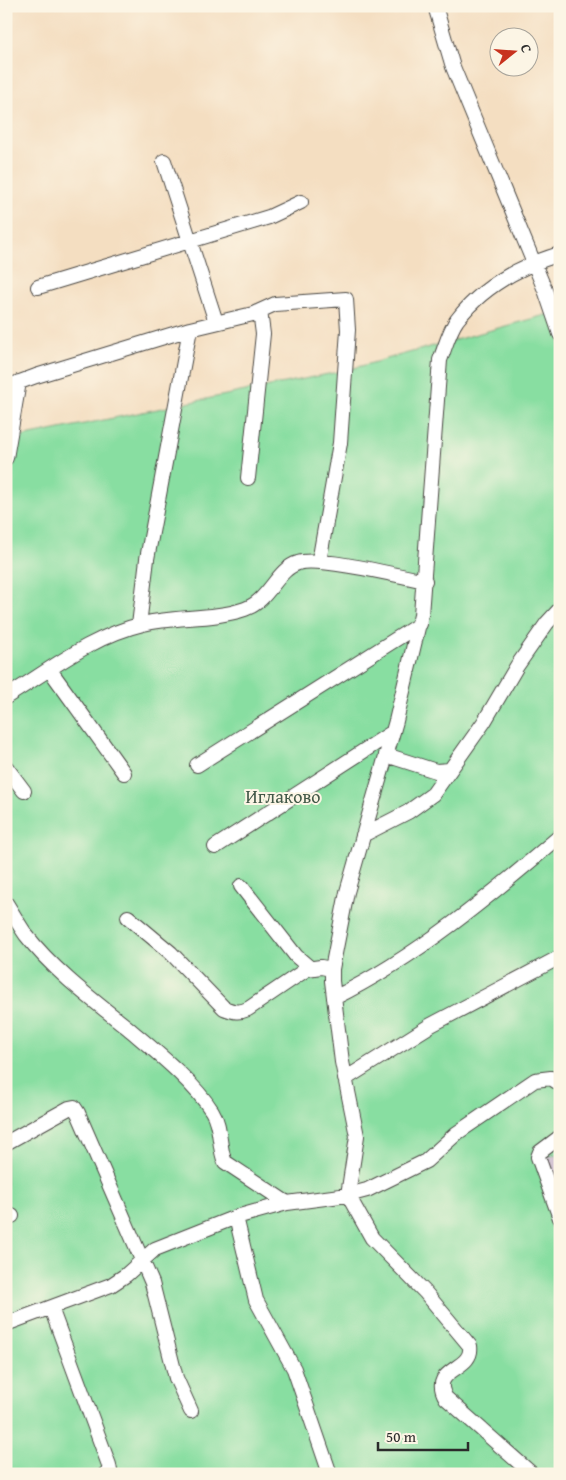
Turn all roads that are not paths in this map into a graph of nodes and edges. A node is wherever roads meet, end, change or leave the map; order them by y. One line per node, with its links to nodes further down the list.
1 (435, 6): 6 (street)
2 (164, 161): 4 (street)
3 (301, 202): 4 (street)
4 (191, 240): 7 (street); 9 (street)
5 (560, 254): 6 (street)
6 (533, 262): 11 (street); 16 (street)
7 (38, 287)
8 (260, 311): 9 (street); 14 (street); 15 (street)
9 (216, 322): 10 (street)
10 (190, 329): 12 (street); 19 (street)
11 (560, 334)
12 (13, 385): 13 (street)
13 (6, 458)
14 (248, 478)
15 (319, 562): 16 (street); 19 (street)
16 (425, 581): 18 (street)
17 (560, 609): 26 (street)
18 (420, 624): 22 (street); 24 (street)
19 (139, 625): 20 (street)
20 (50, 670): 21 (street); 27 (street)
21 (6, 697)
22 (393, 732): 23 (street); 31 (street)
23 (386, 755): 26 (street); 29 (street)
24 (197, 765)
25 (6, 767): 28 (street)
26 (450, 770): 29 (street)
27 (124, 773)
28 (24, 792)
29 (364, 835): 37 (street)
30 (560, 836): 38 (street)
31 (215, 847)
32 (241, 886): 36 (street)
33 (6, 903): 44 (street)
34 (128, 917): 36 (street)
35 (560, 957): 39 (street)
36 (310, 968): 37 (street)
37 (332, 969): 38 (street)
38 (334, 998): 39 (street)
39 (346, 1079): 43 (street)
40 (559, 1079): 43 (street)
41 (560, 1137): 46 (street)
42 (6, 1143): 47 (street)
43 (348, 1195): 44 (street); 53 (street)
44 (287, 1203): 45 (street)
45 (236, 1216): 47 (street); 52 (street)
46 (560, 1218)
47 (142, 1259): 48 (street); 50 (street)
48 (51, 1308): 49 (street); 51 (street)
49 (6, 1324)
50 (191, 1412)
51 (105, 1474)
52 (330, 1474)
53 (532, 1474)

